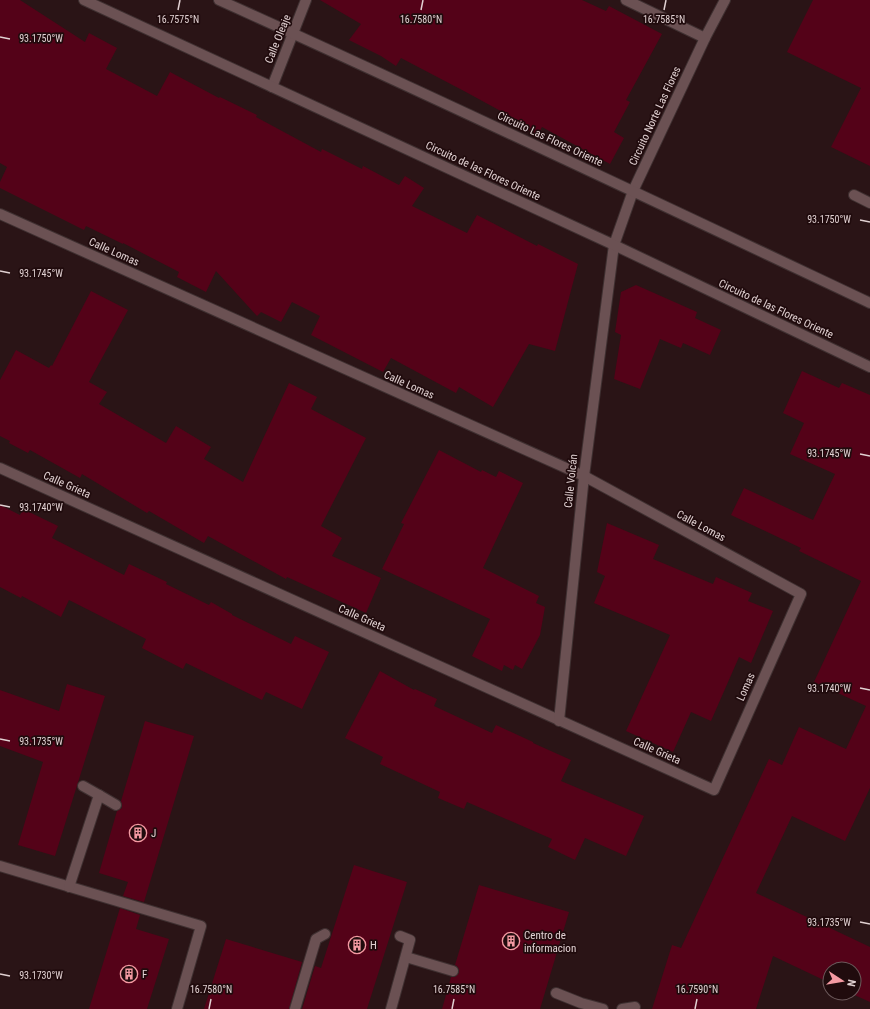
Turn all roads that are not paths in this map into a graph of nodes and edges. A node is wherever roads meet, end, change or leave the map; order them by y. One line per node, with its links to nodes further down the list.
1 (84, 0): 8 (street, Circuito de las Flores Oriente)
2 (219, 0): 6 (street, Circuito Las Flores Oriente)
3 (306, 0): 6 (street, Calle Oleaje)
4 (626, 0): 7 (street)
5 (725, 0): 7 (street, Circuito Norte Las Flores)
6 (293, 33): 8 (street, Calle Oleaje); 9 (street, Circuito Las Flores Oriente)
7 (705, 38): 9 (street, Circuito Norte Las Flores)
8 (272, 87): 13 (street, Circuito de las Flores Oriente)
9 (633, 191): 13 (street, Circuito Norte Las Flores); 14 (street, Circuito Las Flores Oriente)
10 (854, 195): 11 (street)
11 (870, 203)
12 (0, 214): 17 (street, Calle Lomas)
13 (614, 245): 15 (street, Circuito de las Flores Oriente); 17 (street, Calle Volcán)
14 (870, 303)
15 (870, 367)
16 (0, 468): 19 (street, Calle Grieta)
17 (584, 476): 18 (street, Calle Lomas); 19 (street, Calle Volcán)
18 (801, 594): 21 (street, Lomas)
19 (559, 721): 21 (street, Calle Grieta)
20 (83, 786): 22 (street)
21 (714, 790)
22 (99, 795): 23 (street); 25 (street)
23 (116, 805)
24 (0, 866): 25 (street)
25 (69, 887): 32 (street)
26 (325, 934): 33 (street)
27 (400, 936): 28 (street)
28 (406, 957): 29 (street); 34 (street)
29 (453, 971)
30 (556, 994): 35 (street)
31 (634, 1007): 36 (street)
32 (177, 1009)
33 (295, 1009)
34 (391, 1009)
35 (603, 1009)
36 (622, 1009)

